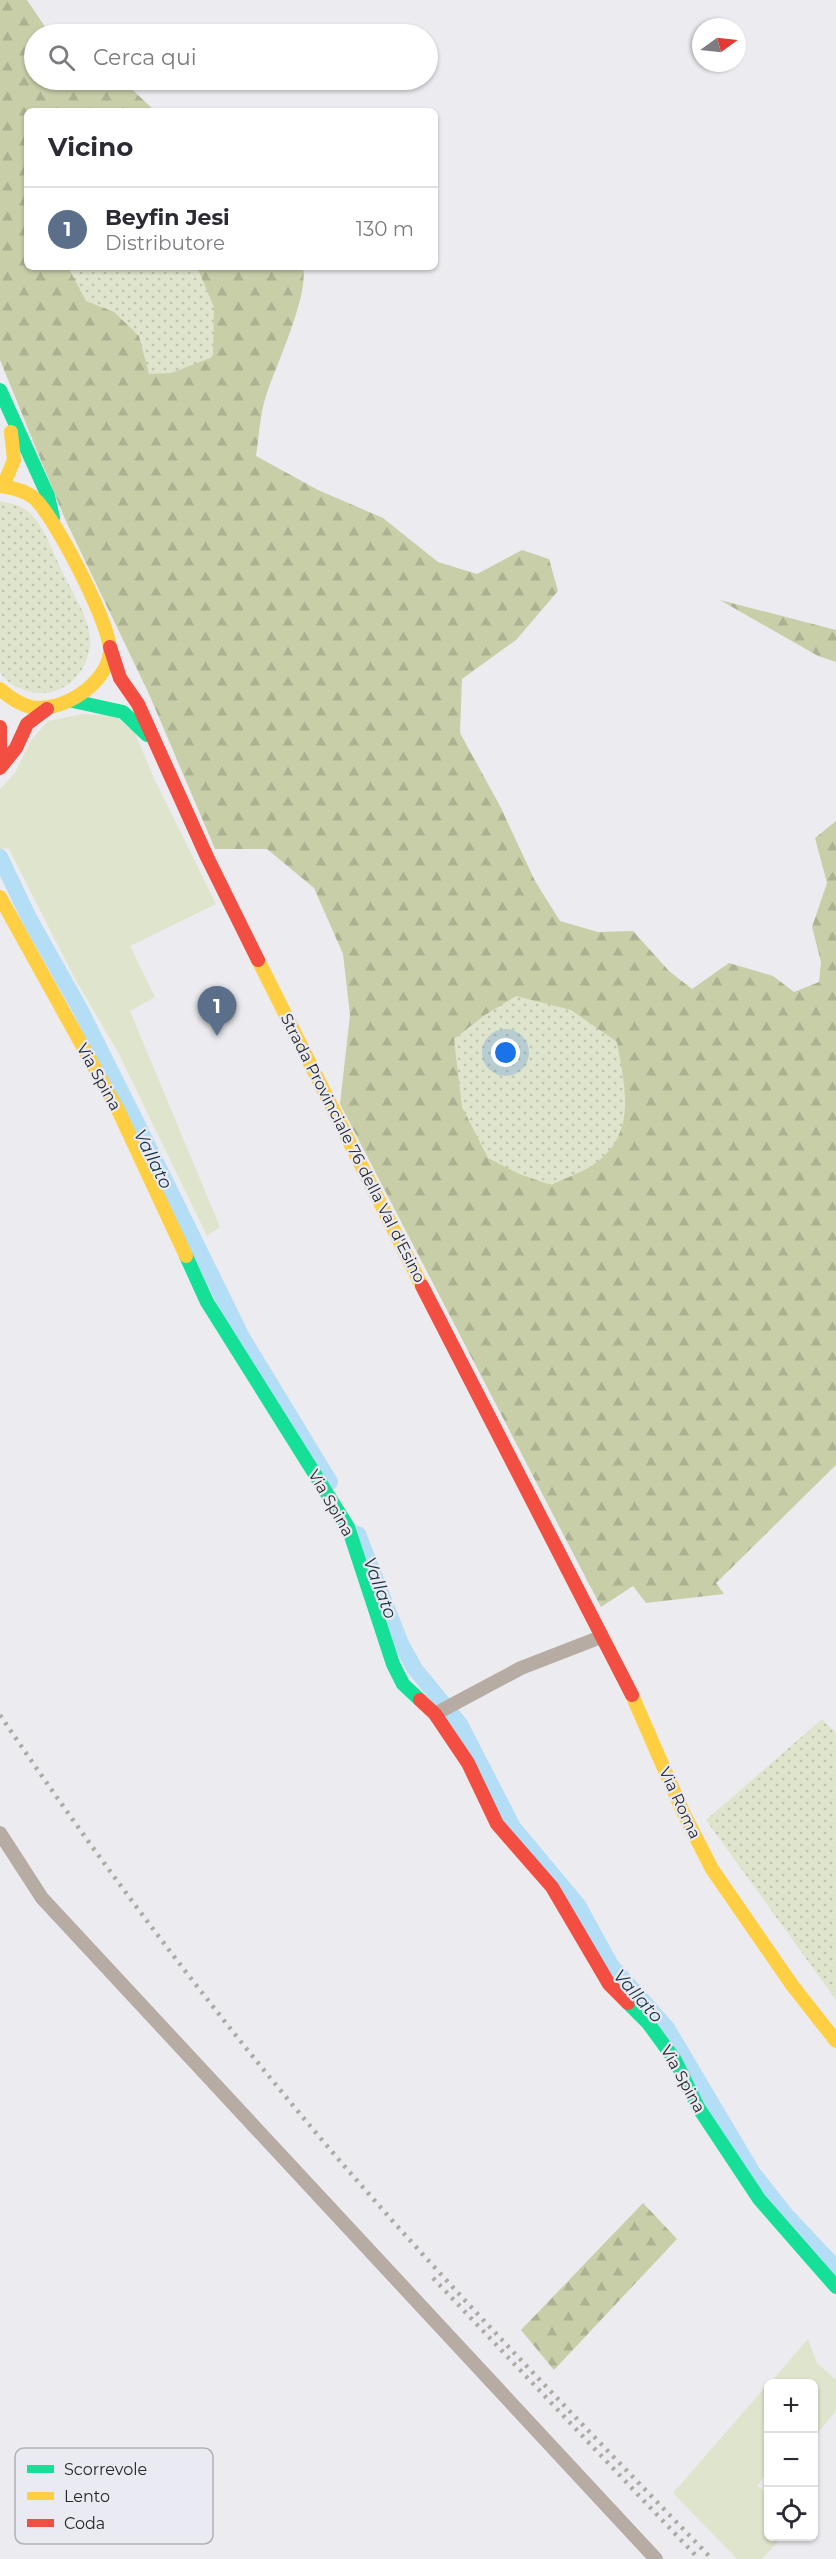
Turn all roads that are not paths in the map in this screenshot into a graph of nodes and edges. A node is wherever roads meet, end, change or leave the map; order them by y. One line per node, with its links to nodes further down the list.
1 (1, 391): 2 (main road, Strada Provinciale 76 della Val d'Esino); 3 (main road, Strada Provinciale 76 della Val d'Esino)
2 (1, 486): 3 (main road, Strada Provinciale 76 della Val d'Esino)
3 (54, 520): 4 (main road, Strada Provinciale 76 della Val d'Esino)
4 (110, 647): 6 (main road); 9 (main road, Strada Provinciale 76 della Val d'Esino)
5 (0, 689): 7 (main road)
6 (73, 700): 7 (main road); 9 (main road, Strada Provinciale 76 della Val d'Esino)
7 (47, 709): 11 (main road)
8 (0, 727): 10 (main road)
9 (157, 747): 13 (main road, Strada Provinciale 76 della Val d'Esino)
10 (0, 753)
11 (0, 768)
12 (0, 897): 15 (main road, Via Spina)
13 (555, 1546): 14 (main road, Via Roma)
14 (602, 1637): 15 (street); 17 (main road, Via Roma)
15 (442, 1710): 18 (main road, Via Spina)
16 (0, 1833): 19 (street)
17 (836, 2041)
18 (836, 2287)
19 (656, 2559)

